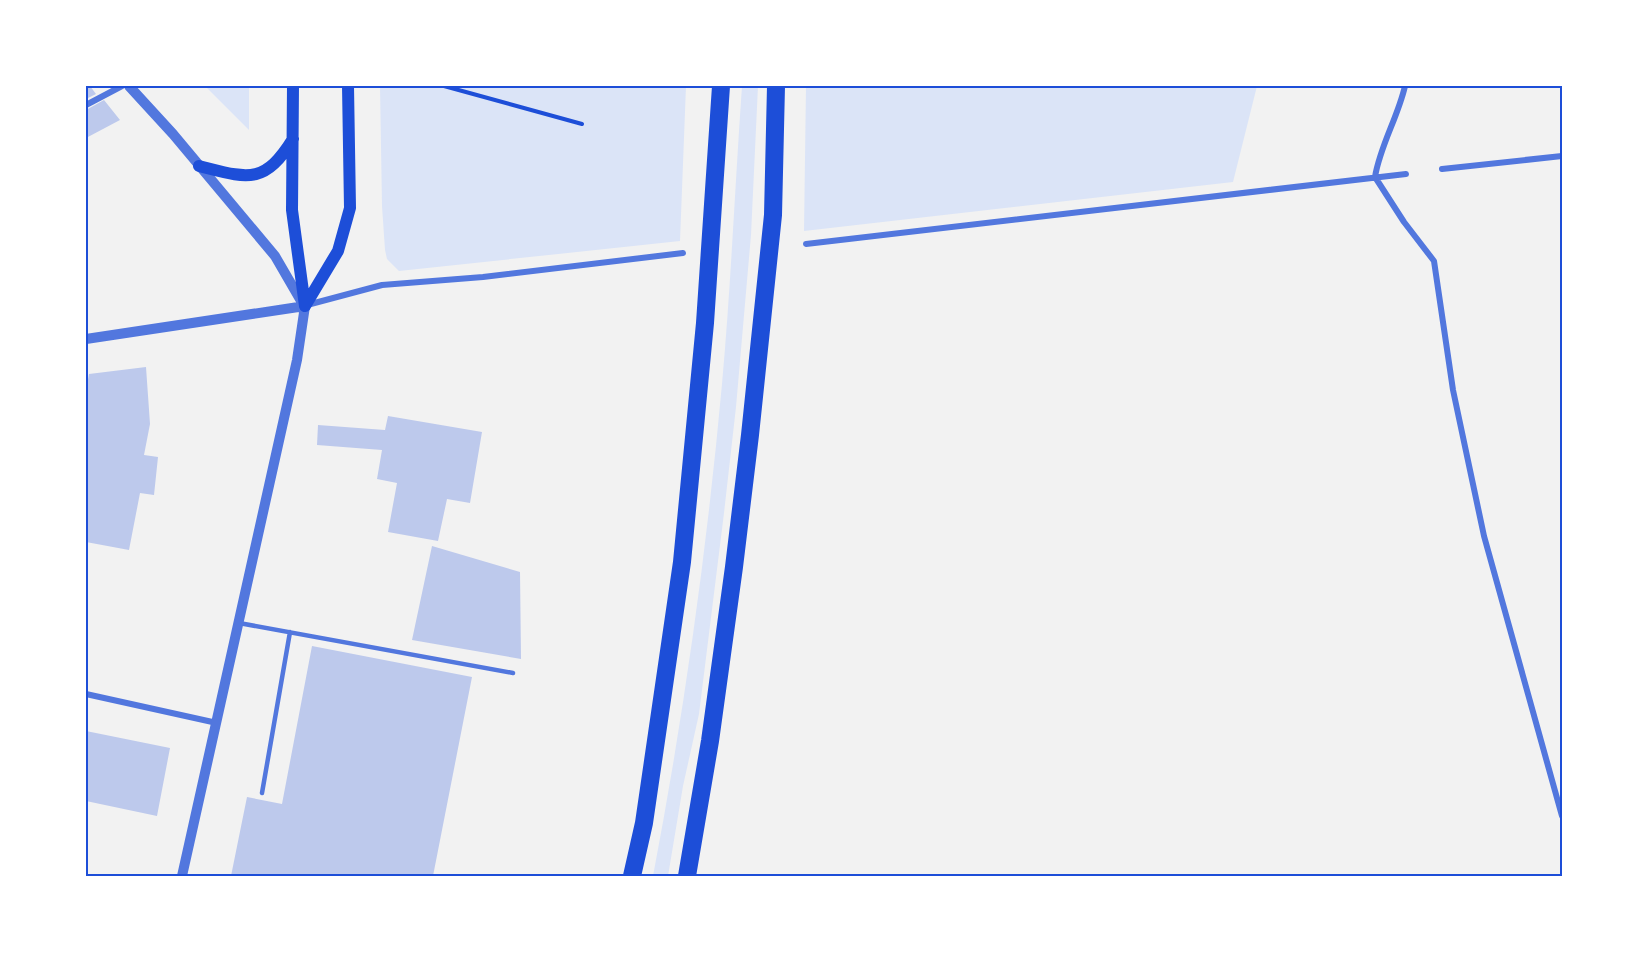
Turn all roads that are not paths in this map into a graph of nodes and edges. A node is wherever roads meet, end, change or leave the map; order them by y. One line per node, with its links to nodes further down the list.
1 (122, 86): 8 (street)
2 (129, 86): 11 (street)
3 (293, 86): 9 (main road)
4 (348, 86): 17 (main road)
5 (721, 86): 27 (highway)
6 (776, 86): 28 (highway)
7 (1405, 86): 14 (street)
8 (86, 105)
9 (294, 138): 11 (main road); 17 (main road)
10 (1563, 156): 12 (street)
11 (200, 166): 17 (street)
12 (1442, 169)
13 (1406, 174): 14 (street)
14 (1375, 177): 15 (street); 25 (street)
15 (806, 244)
16 (683, 253): 17 (street)
17 (305, 306): 18 (street); 19 (street)
18 (86, 339)
19 (239, 623): 20 (lane); 23 (street)
20 (290, 632): 21 (lane); 24 (lane)
21 (513, 673)
22 (86, 694): 23 (street)
23 (217, 723): 26 (street)
24 (262, 793)
25 (1563, 816)
26 (182, 876)
27 (632, 876)
28 (687, 876)

